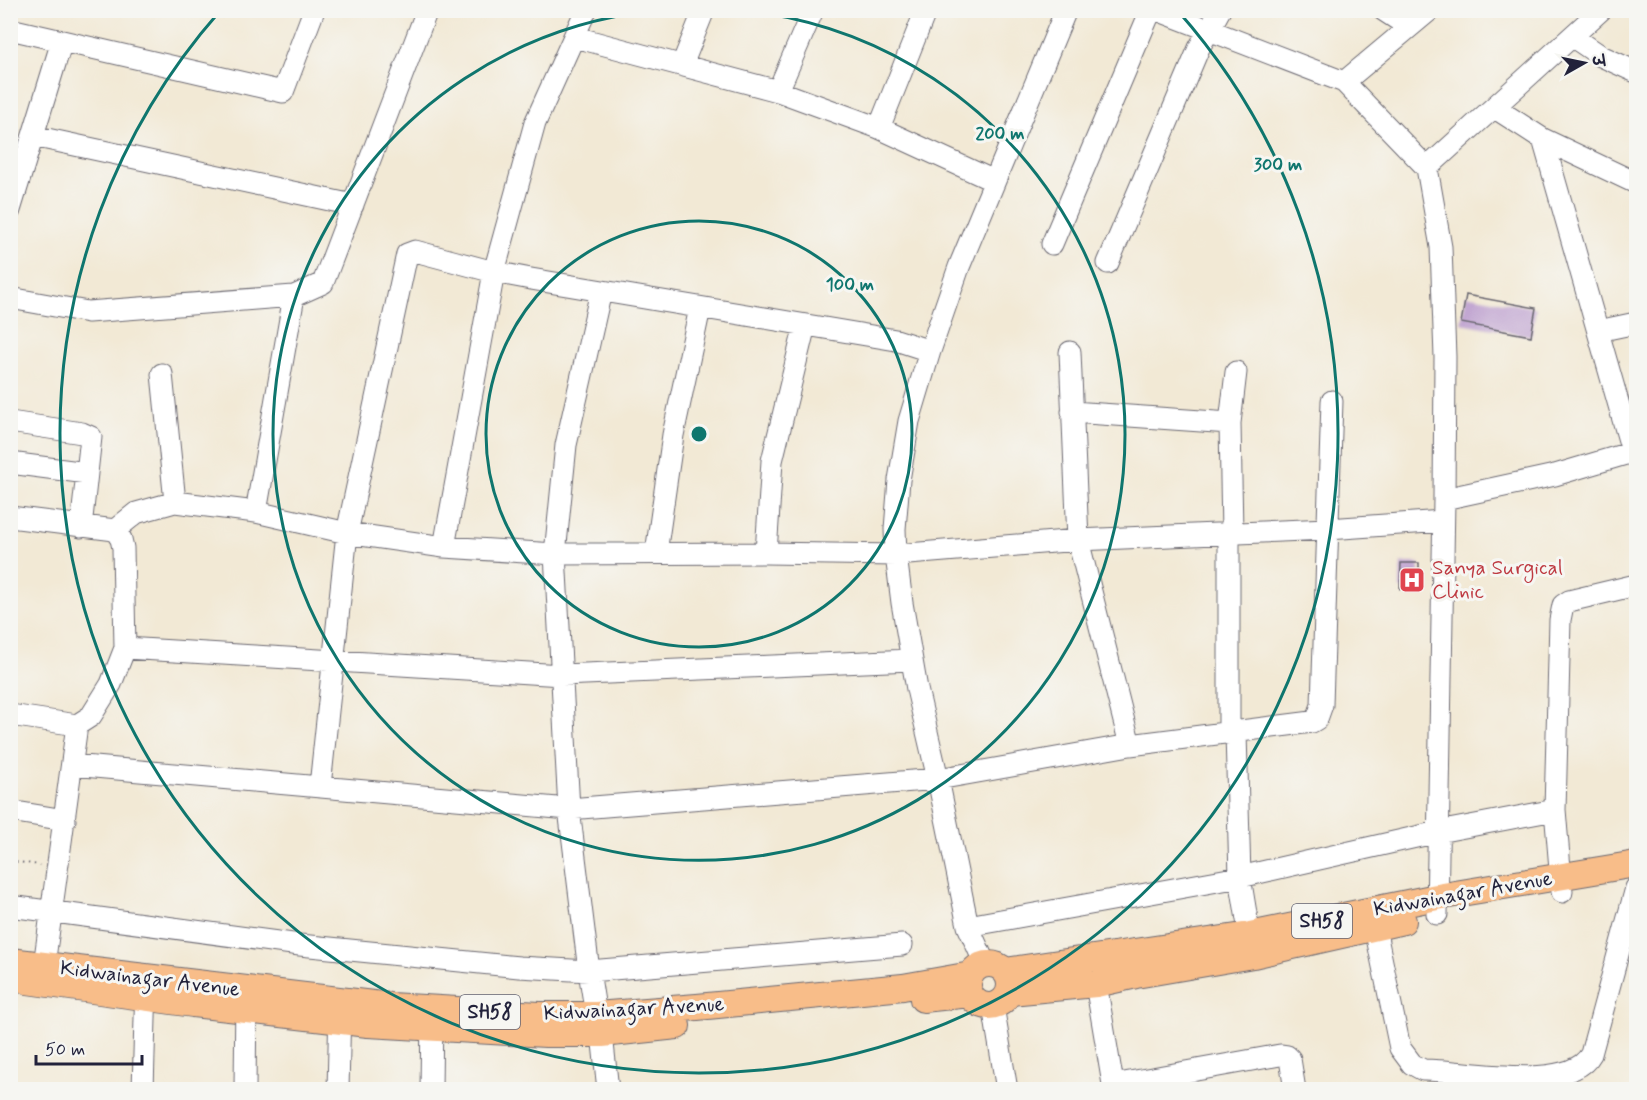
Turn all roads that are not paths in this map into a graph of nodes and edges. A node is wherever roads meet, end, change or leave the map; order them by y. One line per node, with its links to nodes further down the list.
1 (314, 10): 19 (street)
2 (427, 10): 31 (street)
3 (586, 10): 17 (street)
4 (704, 10): 20 (street)
5 (813, 10): 23 (street)
6 (926, 10): 25 (street)
7 (1066, 10): 29 (street)
8 (1150, 10): 33 (street)
9 (1156, 10): 16 (street)
10 (1220, 10): 16 (street)
11 (1383, 10): 14 (street)
12 (1430, 10): 14 (street)
13 (1601, 10): 18 (street)
14 (1409, 27): 22 (street)
15 (10, 29): 19 (street)
16 (1209, 30): 22 (street); 34 (street)
17 (575, 37): 20 (street); 35 (street)
18 (1572, 37): 21 (street); 24 (street)
19 (62, 41): 26 (street)
20 (682, 65): 23 (street)
21 (1636, 72)
22 (1344, 82): 28 (street)
23 (778, 91): 25 (street)
24 (1496, 108): 27 (street); 28 (street)
25 (879, 128): 29 (street)
26 (33, 136): 31 (street); 32 (street)
27 (1544, 140): 30 (street); 42 (street)
28 (1427, 168): 54 (street)
29 (994, 181): 43 (street)
30 (1636, 183)
31 (353, 205): 37 (street)
32 (10, 210)
33 (1052, 244)
34 (1108, 262)
35 (494, 272): 36 (street); 62 (street); 65 (street)
36 (601, 291): 39 (street); 67 (street)
37 (294, 296): 38 (street); 56 (street)
38 (10, 298)
39 (700, 308): 41 (street); 68 (street)
40 (1636, 323): 42 (street)
41 (805, 325): 43 (street); 66 (street)
42 (1598, 331): 51 (street)
43 (930, 351): 69 (street)
44 (1070, 352): 48 (street)
45 (1236, 372): 50 (street)
46 (162, 374): 55 (street)
47 (1332, 401): 60 (street)
48 (1072, 412): 50 (street); 64 (street)
49 (10, 422): 53 (street)
50 (1230, 423): 63 (street)
51 (1634, 451): 54 (street)
52 (10, 463): 53 (street)
53 (87, 473): 59 (street)
54 (1444, 499): 58 (street)
55 (175, 502): 56 (street); 61 (street)
56 (256, 512): 62 (street)
57 (10, 517): 59 (street)
58 (1443, 521): 60 (street); 86 (street)
59 (81, 527): 61 (street)
60 (1328, 529): 63 (street); 77 (street)
61 (115, 530): 71 (street)
62 (347, 532): 65 (street); 73 (street)
63 (1230, 533): 64 (street); 77 (street)
64 (1078, 540): 69 (street); 78 (street)
65 (444, 547): 67 (street)
66 (766, 553): 68 (street); 69 (street)
67 (555, 554): 68 (street); 74 (street)
68 (656, 554)
69 (896, 555): 72 (street)
70 (1636, 585): 83 (street)
71 (126, 648): 73 (street); 76 (street)
72 (911, 660): 74 (street); 80 (street)
73 (333, 662): 74 (street); 81 (street)
74 (562, 675): 82 (street)
75 (10, 715): 76 (street)
76 (77, 725): 79 (street)
77 (1232, 733): 78 (street); 88 (street)
78 (1130, 745): 80 (street)
79 (72, 765): 81 (street); 85 (street)
80 (938, 779): 82 (street); 95 (street)
81 (320, 786): 82 (street)
82 (569, 809): 101 (street)
83 (1555, 810): 86 (street); 90 (street)
84 (10, 812): 85 (street)
85 (65, 820): 94 (street)
86 (1438, 832): 88 (street); 92 (street)
87 (1636, 864): 90 (main road, Kidwainagar Avenue / SH58)
88 (1240, 877): 95 (street); 99 (street)
89 (1636, 879): 90 (main road, Kidwainagar Avenue / SH58)
90 (1561, 884): 92 (main road, Kidwainagar Avenue / SH58)
91 (1636, 888): 97 (street)
92 (1437, 905): 96 (main road, Kidwainagar Avenue / SH58); 99 (main road, Kidwainagar Avenue / SH58)
93 (10, 906): 94 (street)
94 (52, 913): 101 (street); 102 (street)
95 (968, 926): 104 (street)
96 (1375, 928): 97 (street); 99 (main road, Kidwainagar Avenue / SH58)
97 (1630, 937)
98 (902, 945): 101 (street)
99 (1251, 945): 104 (main road, Kidwainagar Avenue / SH58); 105 (main road, Kidwainagar Avenue / SH58)
100 (10, 962): 102 (main road, Kidwainagar Avenue / SH58)
101 (589, 971): 110 (street)
102 (43, 974): 103 (main road, Kidwainagar Avenue / SH58); 106 (main road, Kidwainagar Avenue / SH58)
103 (10, 979)
104 (989, 984): 105 (main road, Kidwainagar Avenue / SH58); 110 (main road, Kidwainagar Avenue / SH58); 117 (street)
105 (1096, 984): 111 (street)
106 (146, 988): 107 (main road, Kidwainagar Avenue / SH58); 112 (street)
107 (245, 1000): 108 (main road, Kidwainagar Avenue / SH58); 113 (street)
108 (339, 1011): 109 (main road, Kidwainagar Avenue / SH58); 114 (street)
109 (432, 1019): 110 (main road, Kidwainagar Avenue / SH58); 115 (street)
110 (599, 1024): 116 (street)
111 (1114, 1087): 118 (street)
112 (143, 1089)
113 (245, 1089)
114 (338, 1089)
115 (431, 1089)
116 (608, 1089)
117 (1007, 1089)
118 (1295, 1089)

